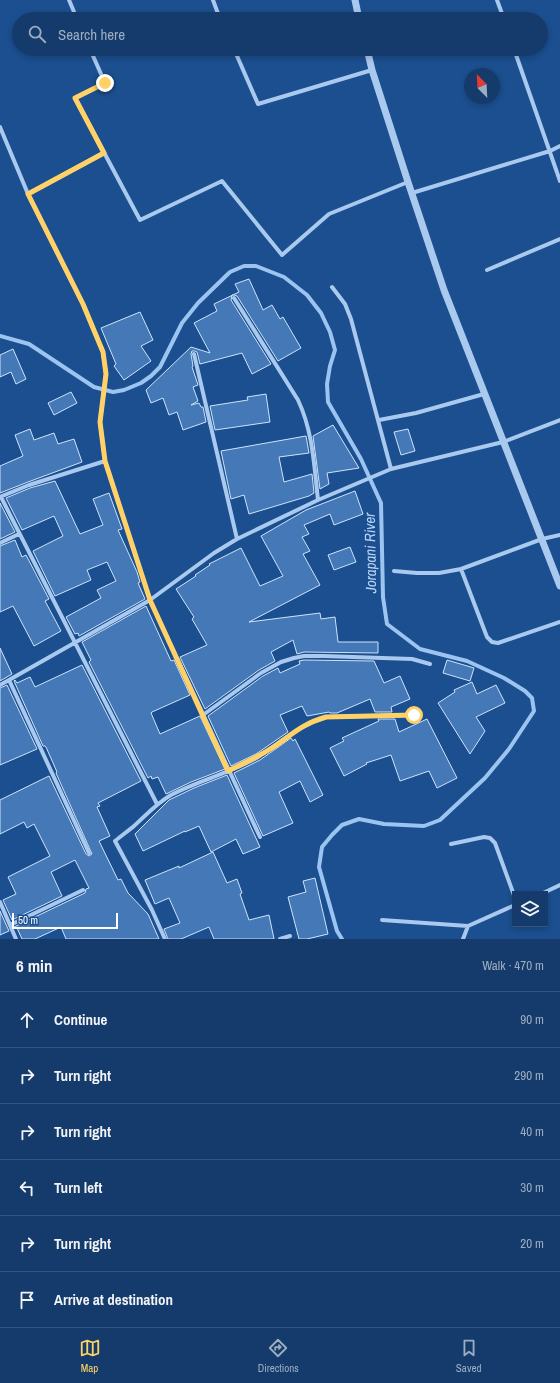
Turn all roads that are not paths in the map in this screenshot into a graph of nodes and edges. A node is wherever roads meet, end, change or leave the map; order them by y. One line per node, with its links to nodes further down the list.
1 (69, 0): 5 (street)
2 (213, 0): 6 (street)
3 (354, 0): 7 (street)
4 (497, 0): 8 (street)
5 (74, 12)
6 (217, 12)
7 (357, 12)
8 (501, 12)
9 (93, 56): 17 (street)
10 (237, 56): 13 (street)
11 (369, 56): 13 (street)
12 (516, 56): 16 (street)
13 (372, 70): 19 (street)
14 (0, 127): 21 (street)
15 (560, 146): 16 (street)
16 (550, 151): 18 (street); 20 (street)
17 (104, 153): 19 (street); 21 (street)
18 (560, 181)
19 (408, 182): 20 (street)
20 (412, 193): 27 (street)
21 (28, 194): 31 (street)
22 (560, 239): 23 (street)
23 (487, 270)
24 (332, 287): 28 (street)
25 (234, 298): 34 (street)
26 (194, 354): 37 (street)
27 (484, 394): 28 (street); 30 (street)
28 (379, 420): 32 (street)
29 (560, 420): 30 (street)
30 (503, 442): 32 (street); 38 (street)
31 (105, 461): 33 (street); 43 (street)
32 (391, 469): 34 (street)
33 (0, 497): 35 (street)
34 (318, 500): 37 (street)
35 (19, 534): 39 (street); 45 (street)
36 (560, 534): 38 (street)
37 (237, 539): 43 (street)
38 (542, 539): 40 (street); 42 (street)
39 (0, 543)
40 (461, 569): 41 (street); 44 (street)
41 (394, 571)
42 (560, 586)
43 (150, 600): 45 (street); 49 (street)
44 (560, 622)
45 (75, 644): 47 (street); 52 (street)
46 (430, 664): 49 (street)
47 (9, 680): 48 (street); 55 (street)
48 (0, 685)
49 (203, 715): 51 (street)
50 (414, 715): 51 (street)
51 (228, 771): 52 (street); 53 (street)
52 (157, 804): 67 (street)
53 (260, 838)
54 (451, 844): 58 (street)
55 (89, 853)
56 (560, 886): 59 (street)
57 (83, 890): 63 (street)
58 (512, 891)
59 (548, 891)
60 (0, 902): 63 (street)
61 (512, 906): 64 (street)
62 (382, 920): 64 (street)
63 (10, 925): 66 (street)
64 (468, 926): 69 (street)
65 (290, 936): 68 (street)
66 (16, 939)
67 (165, 939)
68 (280, 939)
69 (463, 939)

